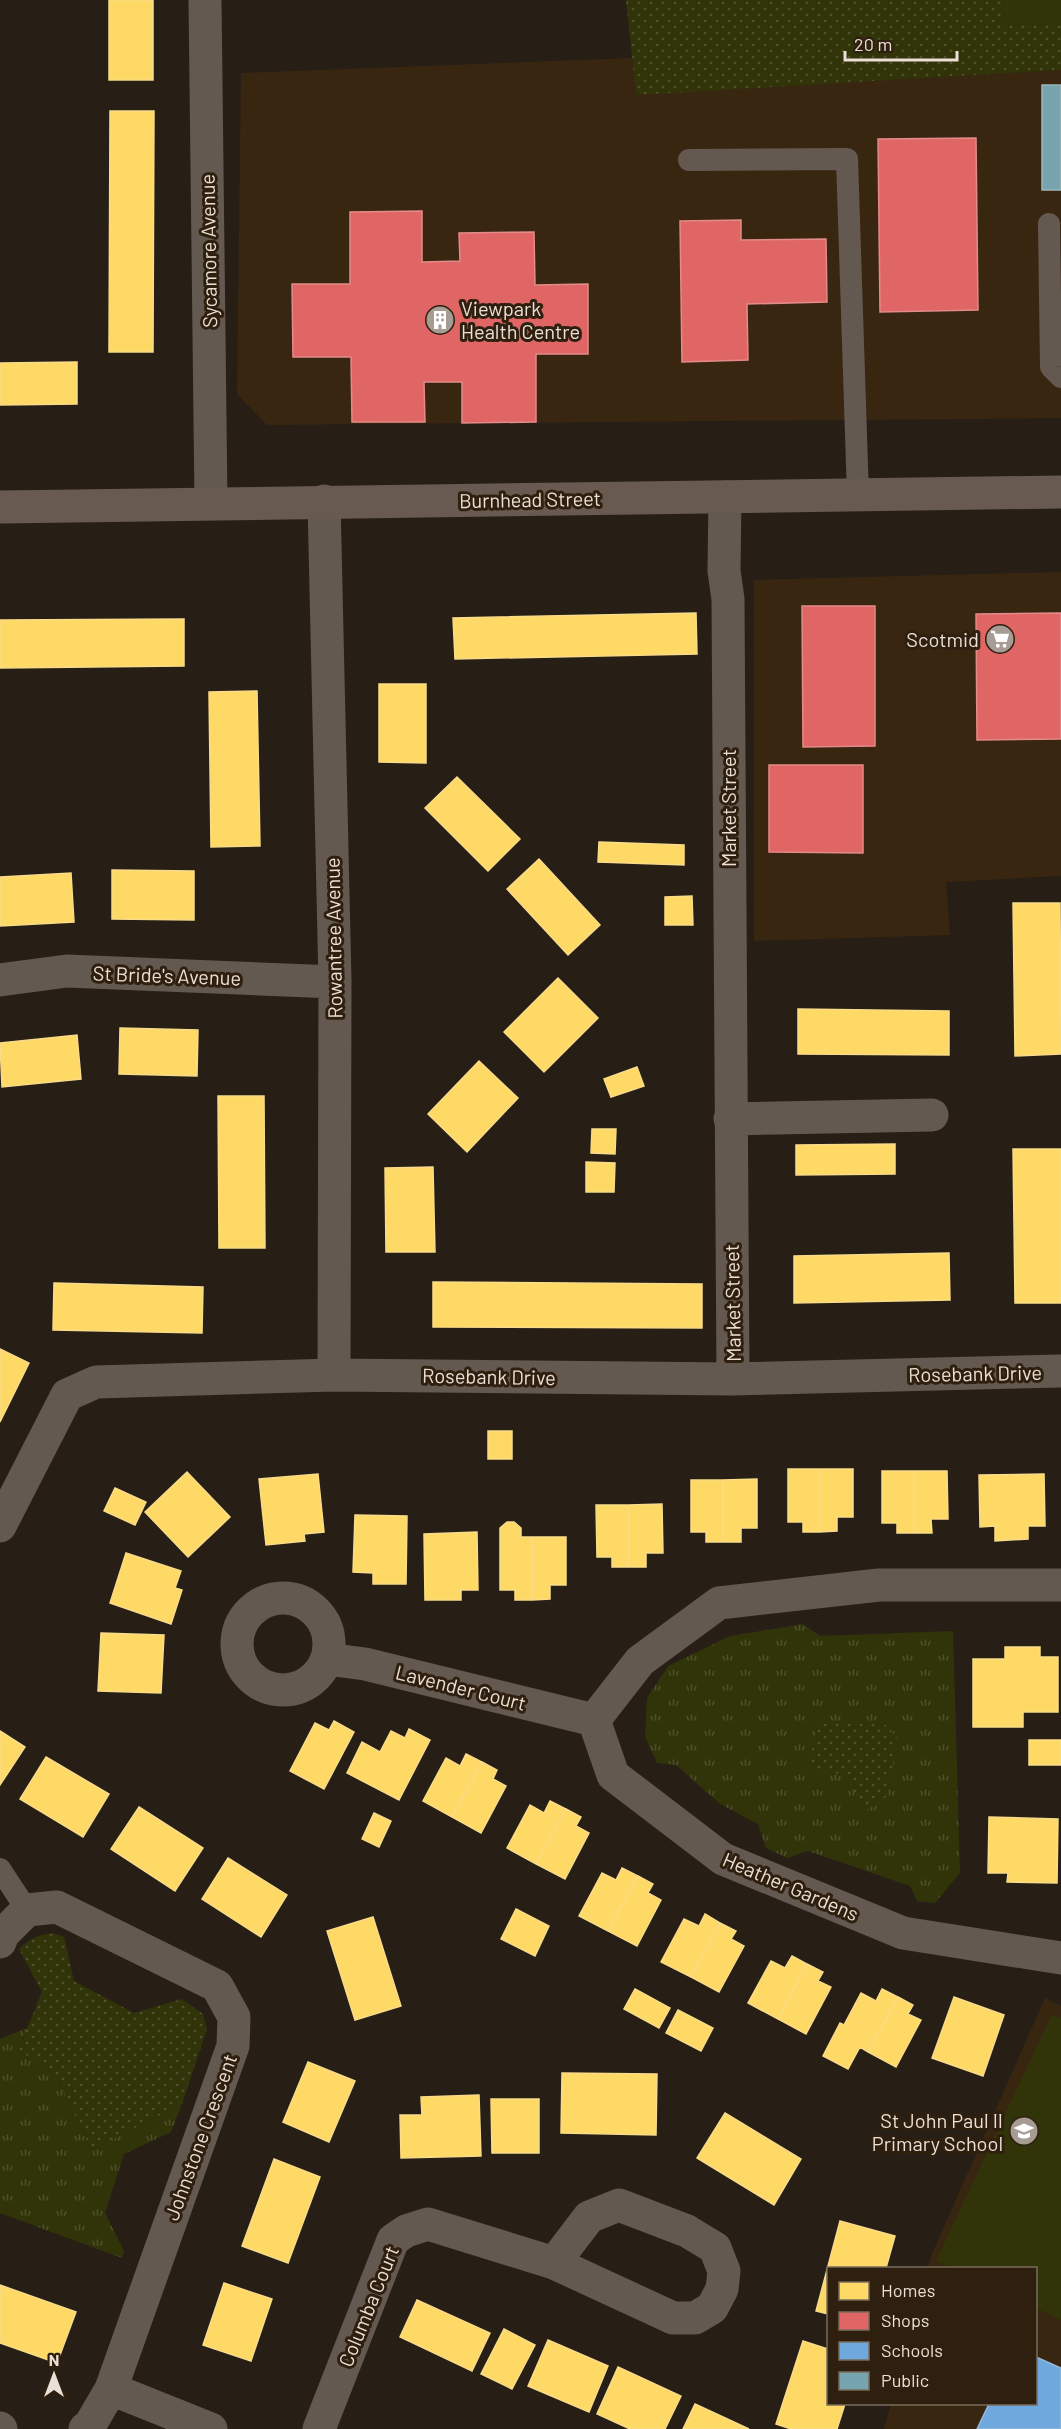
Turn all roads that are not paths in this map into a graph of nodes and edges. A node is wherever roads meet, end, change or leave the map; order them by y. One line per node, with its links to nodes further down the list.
1 (205, 0): 9 (street, Sycamore Avenue)
2 (689, 160): 6 (lane)
3 (1049, 224): 4 (lane)
4 (1061, 377)
5 (1061, 492): 6 (street, Burnhead Street)
6 (858, 496): 7 (street, Burnhead Street)
7 (725, 497): 8 (street, Burnhead Street); 14 (street, Market Street)
8 (324, 501): 9 (street, Burnhead Street); 12 (street, Rowantree Avenue)
9 (212, 503): 10 (street, Burnhead Street)
10 (0, 507)
11 (0, 980): 12 (street, St Bride's Avenue)
12 (335, 982): 16 (street, Rowantree Avenue)
13 (932, 1115): 14 (street)
14 (730, 1119): 17 (street, Market Street)
15 (1061, 1371): 17 (street, Rosebank Drive)
16 (334, 1375): 17 (street, Rosebank Drive); 18 (street, Rosebank Drive)
17 (733, 1379)
18 (0, 1526)
19 (1061, 1585): 21 (street)
20 (327, 1659): 21 (street, Lavender Court)
21 (594, 1720): 25 (street, Heather Gardens)
22 (0, 1869): 23 (lane)
23 (27, 1910): 24 (street); 27 (street, Johnstone Crescent)
24 (0, 1942)
25 (1061, 1958)
26 (554, 2263): 26 (street, Columba Court); 30 (street, Columba Court)
27 (111, 2389): 28 (street, Johnstone Crescent); 29 (street)
28 (85, 2429)
29 (211, 2429)
30 (319, 2429)

